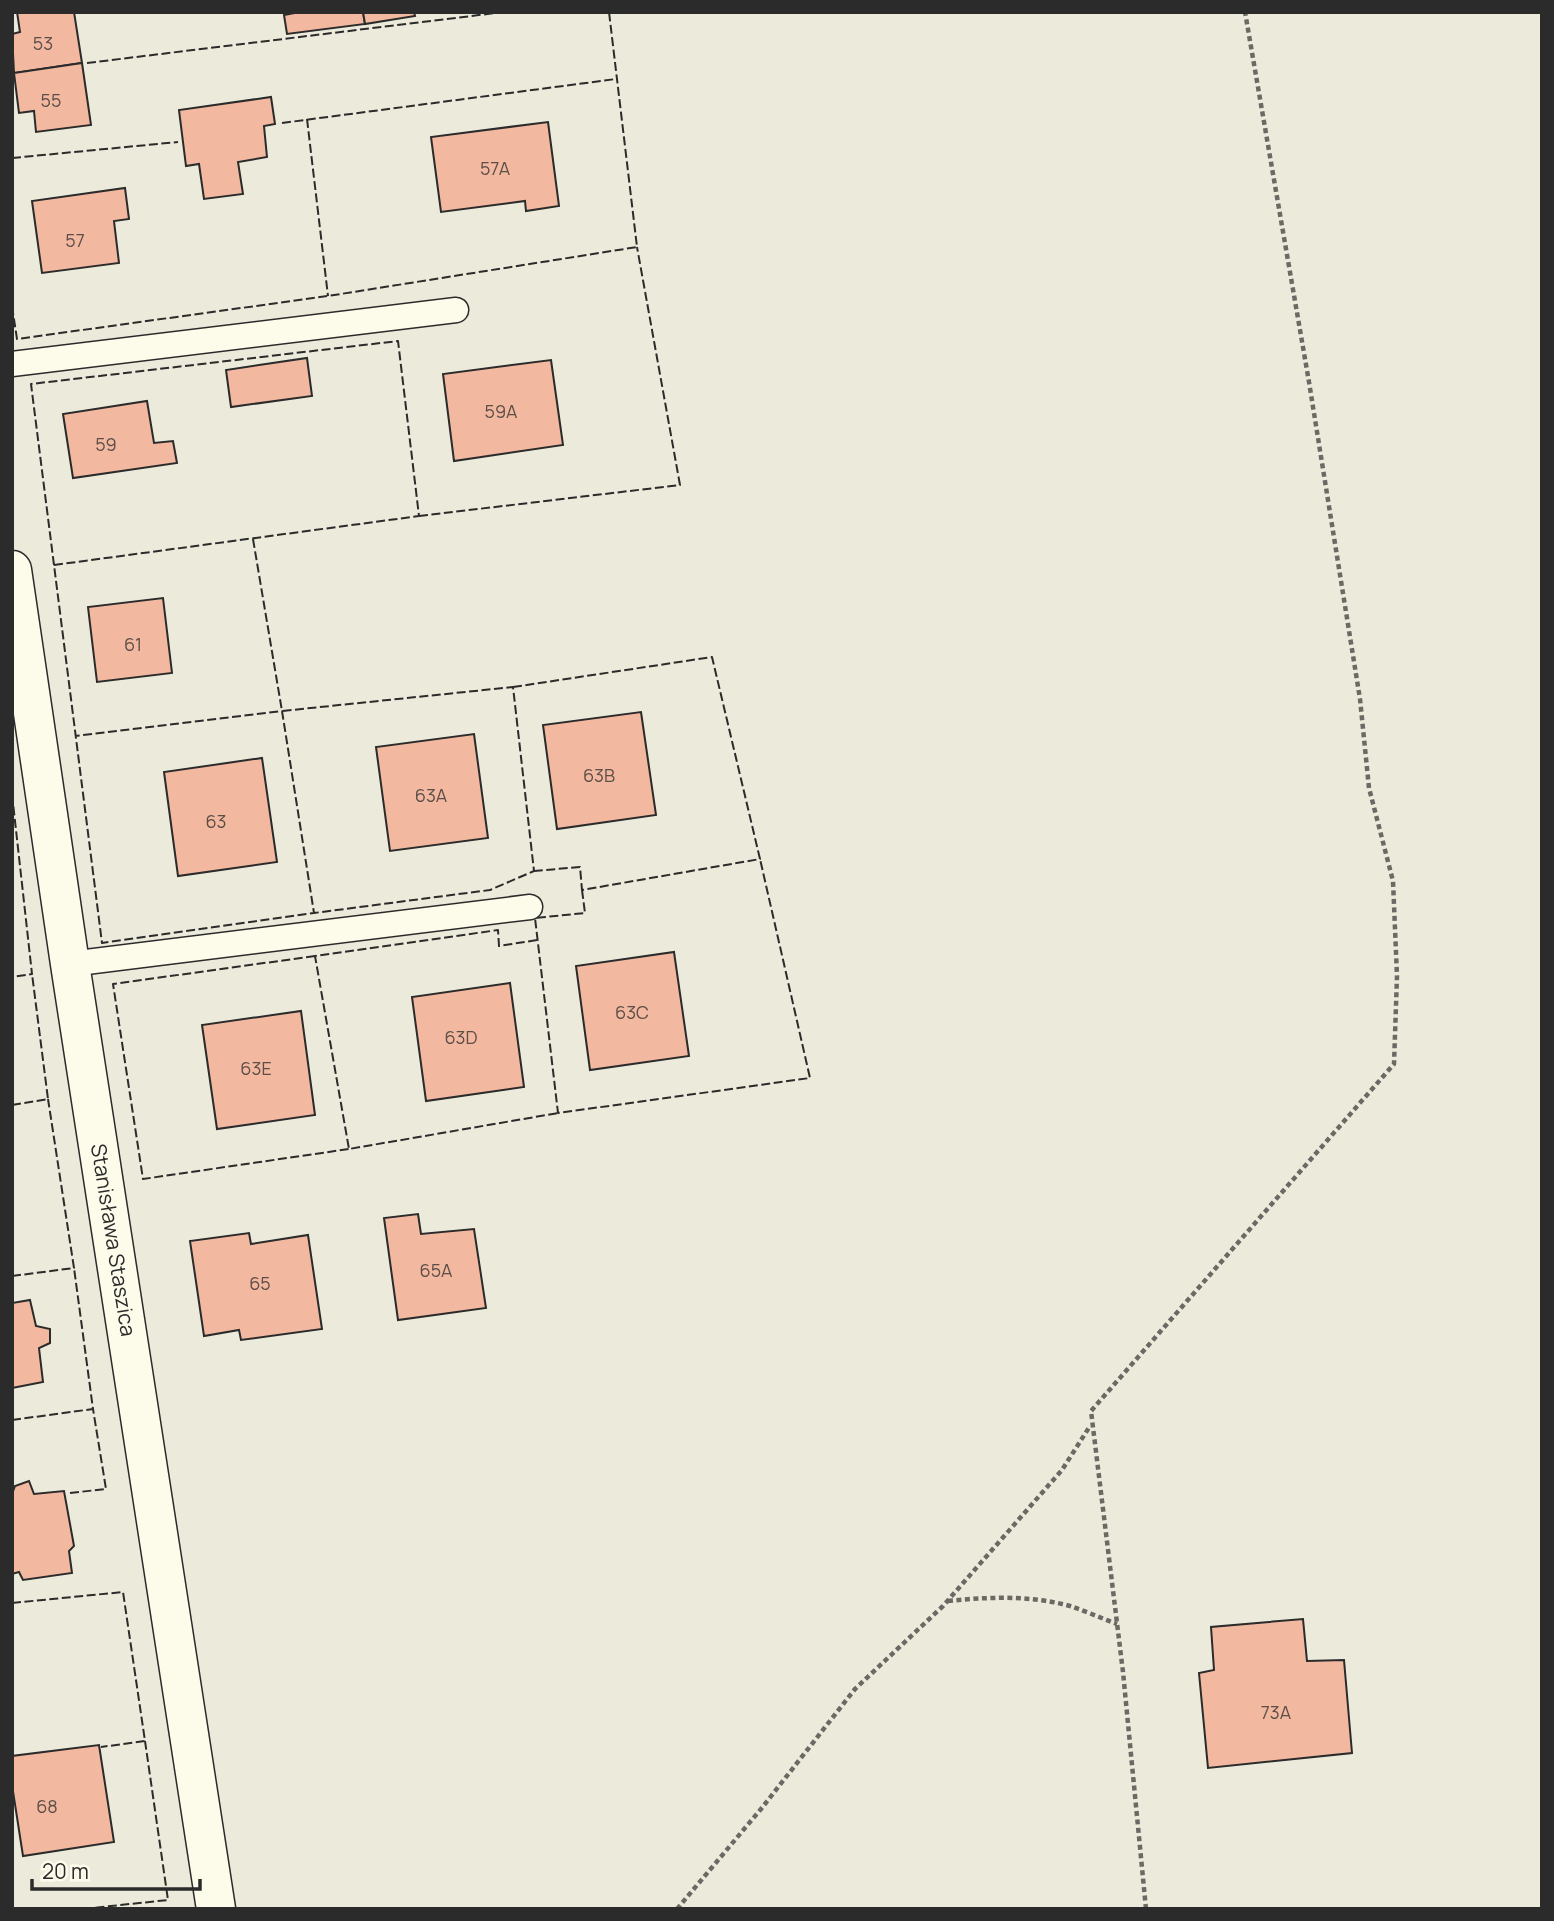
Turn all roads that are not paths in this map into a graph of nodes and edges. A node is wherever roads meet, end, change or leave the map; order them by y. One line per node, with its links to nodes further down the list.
1 (456, 310): 2 (lane)
2 (12, 364)
3 (12, 570): 5 (street, Stanisława Staszica)
4 (530, 907): 5 (lane)
5 (70, 964): 6 (street, Stanisława Staszica)
6 (216, 1909)

